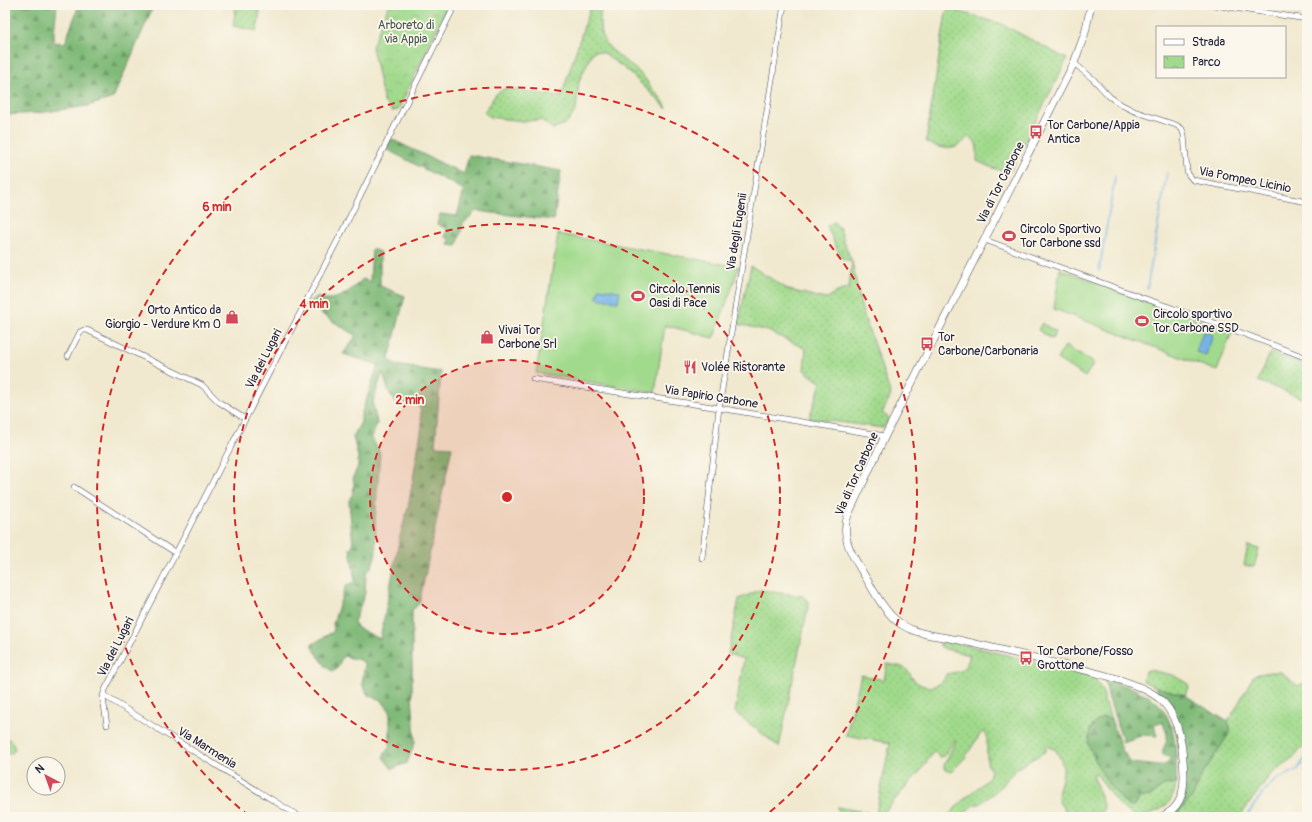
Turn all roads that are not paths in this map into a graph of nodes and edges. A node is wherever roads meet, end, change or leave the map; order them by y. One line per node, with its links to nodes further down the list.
1 (455, 5): 13 (street, Via dei Lugari)
2 (784, 5): 12 (street, Via degli Eugenii)
3 (1091, 5): 6 (main road, Via di Tor Carbone)
4 (1214, 5): 5 (street)
5 (1307, 19)
6 (1074, 63): 7 (street, Via Pompeo Licinio); 8 (main road, Via di Tor Carbone)
7 (1307, 202)
8 (985, 240): 10 (street); 14 (main road, Via di Tor Carbone)
9 (68, 356): 13 (street)
10 (1307, 358)
11 (533, 379): 12 (street, Via Papirio Carbone)
12 (719, 408): 14 (street, Via Papirio Carbone); 17 (street, Via degli Eugenii)
13 (245, 419): 16 (street, Via dei Lugari)
14 (886, 436): 21 (main road, Via di Tor Carbone)
15 (74, 487): 16 (street)
16 (176, 553): 18 (street, Via dei Lugari)
17 (702, 558)
18 (103, 695): 19 (street, Via dei Lugari); 20 (street, Via Marmenia)
19 (107, 724)
20 (300, 817)
21 (1160, 817)

